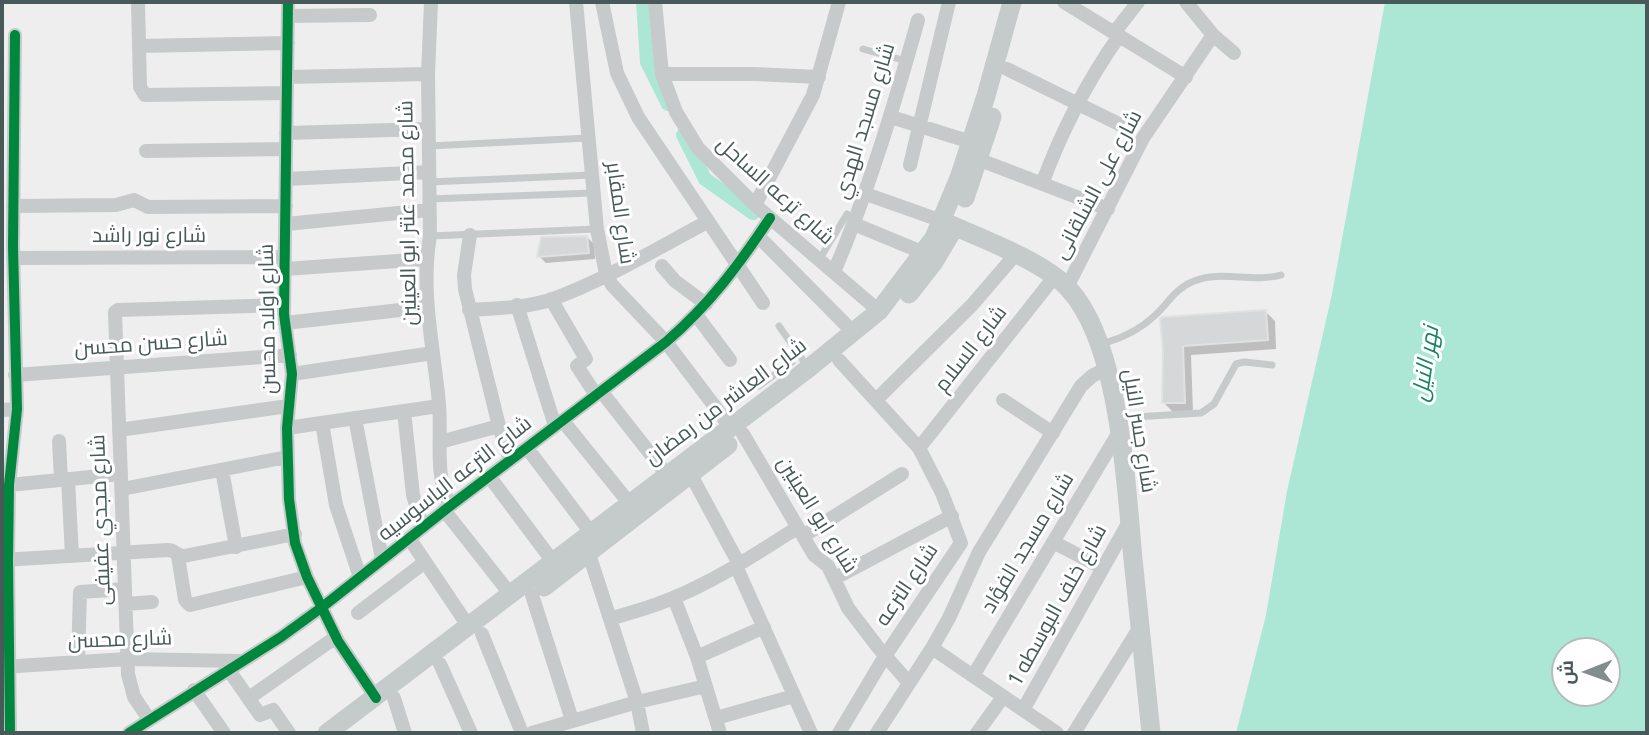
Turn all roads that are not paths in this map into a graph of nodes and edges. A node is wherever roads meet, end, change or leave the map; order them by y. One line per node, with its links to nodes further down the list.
1 (138, 2): 20 (street)
2 (431, 2): 26 (street, شارع محمد عنتر ابو العينين)
3 (576, 2): 39 (street, شارع المقابر)
4 (601, 2): 59 (street)
5 (655, 2): 27 (street, شارع ترعه الساحل)
6 (839, 2): 29 (street)
7 (949, 2): 36 (street)
8 (1012, 2): 43 (main road, شارع العاشر من رمضان)
9 (1024, 2): 25 (main road, شارع العاشر من رمضان)
10 (1064, 2): 16 (street)
11 (1138, 2): 16 (street)
12 (1186, 2): 18 (street)
13 (288, 9): 14 (street); 19 (street, شارع اولاد محسن)
14 (370, 15)
15 (918, 20): 23 (street, شارع مسجد الهدي)
16 (1117, 34): 30 (street); 32 (street)
17 (15, 35): 24 (street)
18 (1213, 35): 22 (street); 30 (street, شارع على الشلقانى)
19 (288, 43): 20 (street); 28 (street, شارع اولاد محسن)
20 (139, 46): 31 (street)
21 (863, 50): 23 (lane)
22 (1234, 53)
23 (906, 61): 33 (street, شارع مسجد الهدي)
24 (8, 65): 35 (street)
25 (1007, 69): 32 (street); 43 (main road, شارع العاشر من رمضان)
26 (428, 74): 28 (street); 37 (street, شارع محمد عنتر ابو العينين)
27 (662, 74): 29 (street); 53 (street, شارع ترعه الساحل)
28 (287, 77): 31 (street, شارع اولاد محسن)
29 (819, 77): 53 (street)
30 (1186, 77): 56 (street, شارع على الشلقانى)
31 (287, 93): 38 (street, شارع اولاد محسن)
32 (1076, 103): 34 (street); 49 (street)
33 (891, 117): 36 (street); 51 (street, شارع مسجد الهدي)
34 (1121, 125)
35 (8, 126): 48 (street)
36 (919, 126): 43 (street); 44 (street)
37 (428, 129): 38 (street); 40 (street, شارع محمد عنتر ابو العينين)
38 (286, 133): 41 (street, شارع اولاد محسن)
39 (589, 138): 40 (lane); 45 (street, شارع المقابر)
40 (428, 146): 46 (street, شارع محمد عنتر ابو العينين)
41 (286, 149): 42 (street); 47 (street, شارع اولاد محسن)
42 (146, 151)
43 (975, 151): 49 (street); 60 (main road, شارع العاشر من رمضان)
44 (910, 165)
45 (593, 175): 46 (lane); 50 (street, شارع المقابر)
46 (429, 177): 47 (street); 52 (street, شارع محمد عنتر ابو العينين)
47 (286, 180): 55 (street, شارع اولاد محسن)
48 (7, 184): 54 (street)
49 (1042, 184): 56 (street)
50 (594, 192): 52 (lane); 62 (street, شارع المقابر)
51 (866, 194): 58 (street, شارع مسجد الهدي); 60 (street)
52 (429, 204): 61 (street); 64 (street, شارع محمد عنتر ابو العينين)
53 (755, 205): 57 (street, شارع ترعه الساحل)
54 (13, 206): 55 (street); 66 (street)
55 (286, 206): 61 (street, شارع اولاد محسن)
56 (1108, 209): 77 (street, شارع على الشلقانى)
57 (770, 218): 65 (street, شارع الترعه الباسوسيه); 70 (street, شارع ترعه الساحل)
58 (851, 219): 67 (street); 70 (lane); 74 (street, شارع مسجد الهدي)
59 (707, 222): 73 (street); 75 (street)
60 (948, 224): 67 (main road, شارع العاشر من رمضان); 68 (main road, شارع جسر النيل); 96 (main road, شارع العاشر من رمضان)
61 (286, 225): 71 (street, شارع اولاد محسن)
62 (597, 229): 63 (lane); 75 (street, شارع المقابر)
63 (470, 235): 64 (lane); 84 (street)
64 (430, 236): 69 (street, شارع محمد عنتر ابو العينين)
65 (758, 236): 73 (street, شارع الترعه الباسوسيه); 89 (street)
66 (9, 250): 71 (street, شارع نور راشد); 79 (street)
67 (924, 253): 86 (main road, شارع العاشر من رمضان)
68 (1015, 255): 77 (main road, شارع جسر النيل); 104 (street)
69 (426, 259): 71 (street, شارع نور راشد); 83 (street, شارع محمد عنتر ابو العينين)
70 (819, 260): 74 (street, شارع ترعه الساحل)
71 (285, 263): 81 (street, شارع اولاد محسن)
72 (662, 266): 85 (street)
73 (737, 267): 80 (street); 85 (street, شارع الترعه الباسوسيه)
74 (834, 272): 86 (street, شارع ترعه الساحل)
75 (607, 274): 78 (street); 90 (street, شارع المقابر)
76 (1281, 275): 91 (lane)
77 (1061, 282): 91 (main road, شارع جسر النيل); 123 (street, شارع السلام)
78 (551, 299): 82 (street); 103 (street)
79 (8, 302): 94 (street)
80 (763, 303)
81 (284, 304): 87 (street, شارع اولاد محسن); 99 (street, شارع مجدي عفيفى)
82 (517, 305): 84 (street); 113 (street)
83 (427, 307): 87 (street); 92 (street, شارع محمد عنتر ابو العينين)
84 (469, 310): 115 (street)
85 (702, 310): 90 (street, شارع الترعه الباسوسيه); 95 (street)
86 (879, 311): 89 (main road, شارع العاشر من رمضان)
87 (285, 323): 93 (street, شارع اولاد محسن)
88 (779, 326): 97 (lane)
89 (854, 333): 97 (main road, شارع العاشر من رمضان)
90 (666, 342): 103 (street, شارع الترعه الباسوسيه); 118 (street, شارع المقابر)
91 (1099, 345): 100 (main road, شارع جسر النيل)
92 (433, 353): 101 (street); 107 (street, شارع محمد عنتر ابو العينين)
93 (290, 355): 99 (street, شارع حسن محسن); 101 (street, شارع اولاد محسن)
94 (8, 356): 102 (street)
95 (730, 360)
96 (839, 360): 104 (street, شارع الترعه); 118 (main road, شارع العاشر من رمضان)
97 (802, 364): 118 (main road, شارع العاشر من رمضان)
98 (1272, 365): 114 (lane)
99 (117, 368): 102 (street, شارع حسن محسن); 117 (street, شارع مجدي عفيفى)
100 (1107, 368): 114 (main road, شارع جسر النيل); 119 (street)
101 (292, 374): 106 (street, شارع اولاد محسن)
102 (15, 375): 108 (street)
103 (598, 393): 113 (street, شارع الترعه الباسوسيه); 129 (street)
104 (877, 399): 123 (street, شارع الترعه)
105 (1003, 400): 119 (street)
106 (288, 406): 116 (street, شارع اولاد محسن); 117 (street)
107 (439, 406): 110 (street); 121 (street, شارع محمد عنتر ابو العينين)
108 (17, 409): 109 (street); 126 (street)
109 (2, 410)
110 (404, 411): 111 (street); 139 (street)
111 (355, 418): 112 (street); 150 (street)
112 (322, 423): 116 (street); 157 (street)
113 (559, 423): 122 (street, شارع الترعه الباسوسيه); 135 (street)
114 (1118, 425): 138 (main road, شارع جسر النيل); 144 (street, شارع مسجد الفؤاد)
115 (499, 426): 121 (street); 125 (street)
116 (287, 428): 124 (street, شارع اولاد محسن)
117 (119, 430): 133 (street, شارع مجدي عفيفى)
118 (737, 431): 129 (main road, شارع العاشر من رمضان); 130 (main road, شارع العاشر من رمضان); 140 (street, شارع ابو العينين)
119 (1053, 433): 171 (street)
120 (59, 441): 132 (street)
121 (440, 442): 136 (street, شارع محمد عنتر ابو العينين)
122 (527, 448): 125 (street, شارع الترعه الباسوسيه); 142 (street)
123 (919, 448): 137 (street, شارع الترعه)
124 (288, 457): 127 (street); 141 (street, شارع اولاد محسن)
125 (510, 460): 131 (street, شارع الترعه الباسوسيه)
126 (7, 464): 134 (street)
127 (222, 470): 133 (street); 145 (street)
128 (902, 474): 140 (street)
129 (667, 475): 135 (main road, شارع العاشر من رمضان)
130 (691, 475): 147 (main road, شارع العاشر من رمضان); 154 (street)
131 (489, 476): 136 (street, شارع الترعه الباسوسيه); 153 (street)
132 (64, 480): 133 (street); 134 (street); 148 (street)
133 (122, 481): 146 (street, شارع مجدي عفيفى)
134 (9, 485): 151 (street)
135 (630, 504): 142 (main road, شارع العاشر من رمضان)
136 (447, 508): 139 (street, شارع الترعه الباسوسيه); 159 (street)
137 (952, 516): 158 (street); 172 (street, شارع الترعه)
138 (1129, 520): 155 (street, شارع خلف البوسطه 1); 168 (main road, شارع جسر النيل)
139 (422, 528): 143 (street, شارع الترعه الباسوسيه)
140 (800, 532): 154 (street); 158 (street, شارع ابو العينين)
141 (295, 534): 145 (street); 156 (street, شارع اولاد محسن)
142 (592, 534): 153 (main road, شارع العاشر من رمضان)
143 (409, 538): 150 (street, شارع الترعه الباسوسيه); 152 (street)
144 (1053, 542): 155 (street); 179 (street, شارع مسجد الفؤاد)
145 (236, 547): 149 (street)
146 (124, 553): 148 (street); 149 (street); 161 (street, شارع مجدي عفيفى)
147 (589, 554): 160 (main road, شارع العاشر من رمضان); 166 (street)
148 (72, 556): 151 (street)
149 (178, 556): 156 (street)
150 (382, 559): 157 (street, شارع الترعه الباسوسيه)
151 (5, 560): 178 (street)
152 (425, 562): 165 (street); 169 (street)
153 (554, 563): 159 (main road, شارع العاشر من رمضان)
154 (738, 565): 162 (street); 167 (street)
155 (1103, 568): 188 (street, شارع خلف البوسطه 1)
156 (307, 577): 164 (street, شارع اولاد محسن)
157 (360, 578): 164 (street, شارع الترعه الباسوسيه)
158 (835, 579): 172 (street, شارع ابو العينين)
159 (511, 595): 169 (main road, شارع العاشر من رمضان)
160 (532, 595): 169 (main road, شارع العاشر من رمضان); 190 (street)
161 (125, 596): 163 (street); 174 (street, شارع مجدي عفيفى); 175 (street)
162 (674, 598): 166 (street); 173 (street)
163 (152, 602)
164 (321, 608): 170 (street, شارع اولاد محسن); 177 (street, شارع الترعه الباسوسيه)
165 (359, 613)
166 (610, 619): 187 (street)
167 (764, 627): 173 (street); 183 (street)
168 (1140, 627): 209 (street); 210 (main road, شارع جسر النيل)
169 (475, 630): 176 (main road, شارع العاشر من رمضان); 186 (main road, شارع العاشر من رمضان); 200 (street)
170 (336, 637): 185 (street); 186 (street, شارع اولاد محسن)
171 (932, 648): 179 (street); 180 (street)
172 (885, 656): 180 (street, شارع ابو العينين); 205 (street, شارع الترعه)
173 (697, 657): 181 (street)
174 (127, 659): 175 (street, شارع محسن); 177 (street, شارع محسن); 191 (street, شارع مجدي عفيفى)
175 (78, 662): 178 (street, شارع محسن)
176 (440, 664): 186 (main road, شارع العاشر من رمضان); 199 (street)
177 (234, 665): 182 (street, شارع الترعه الباسوسيه); 185 (street)
178 (5, 666): 192 (street)
179 (973, 676): 184 (street)
180 (909, 683): 206 (street)
181 (706, 686): 187 (street); 189 (street)
182 (194, 690): 191 (street, شارع الترعه الباسوسيه); 194 (street)
183 (794, 696): 189 (street); 204 (street)
184 (1003, 697): 188 (street); 207 (street)
185 (249, 698): 195 (street)
186 (385, 698): 196 (main road, شارع العاشر من رمضان); 197 (main road, شارع العاشر من رمضان); 198 (street, شارع اولاد محسن)
187 (637, 702): 190 (street); 202 (street)
188 (1023, 710): 208 (street)
189 (716, 718): 203 (street)
190 (572, 720): 201 (street)
191 (149, 725): 193 (street, شارع الترعه الباسوسيه)
192 (10, 733)
193 (129, 733)
194 (224, 733)
195 (289, 733)
196 (327, 733)
197 (351, 733)
198 (405, 733)
199 (471, 733)
200 (522, 733)
201 (532, 733)
202 (643, 733)
203 (720, 733)
204 (811, 733)
205 (839, 733)
206 (877, 733)
207 (977, 733)
208 (1055, 733)
209 (1074, 733)
210 (1151, 733)

